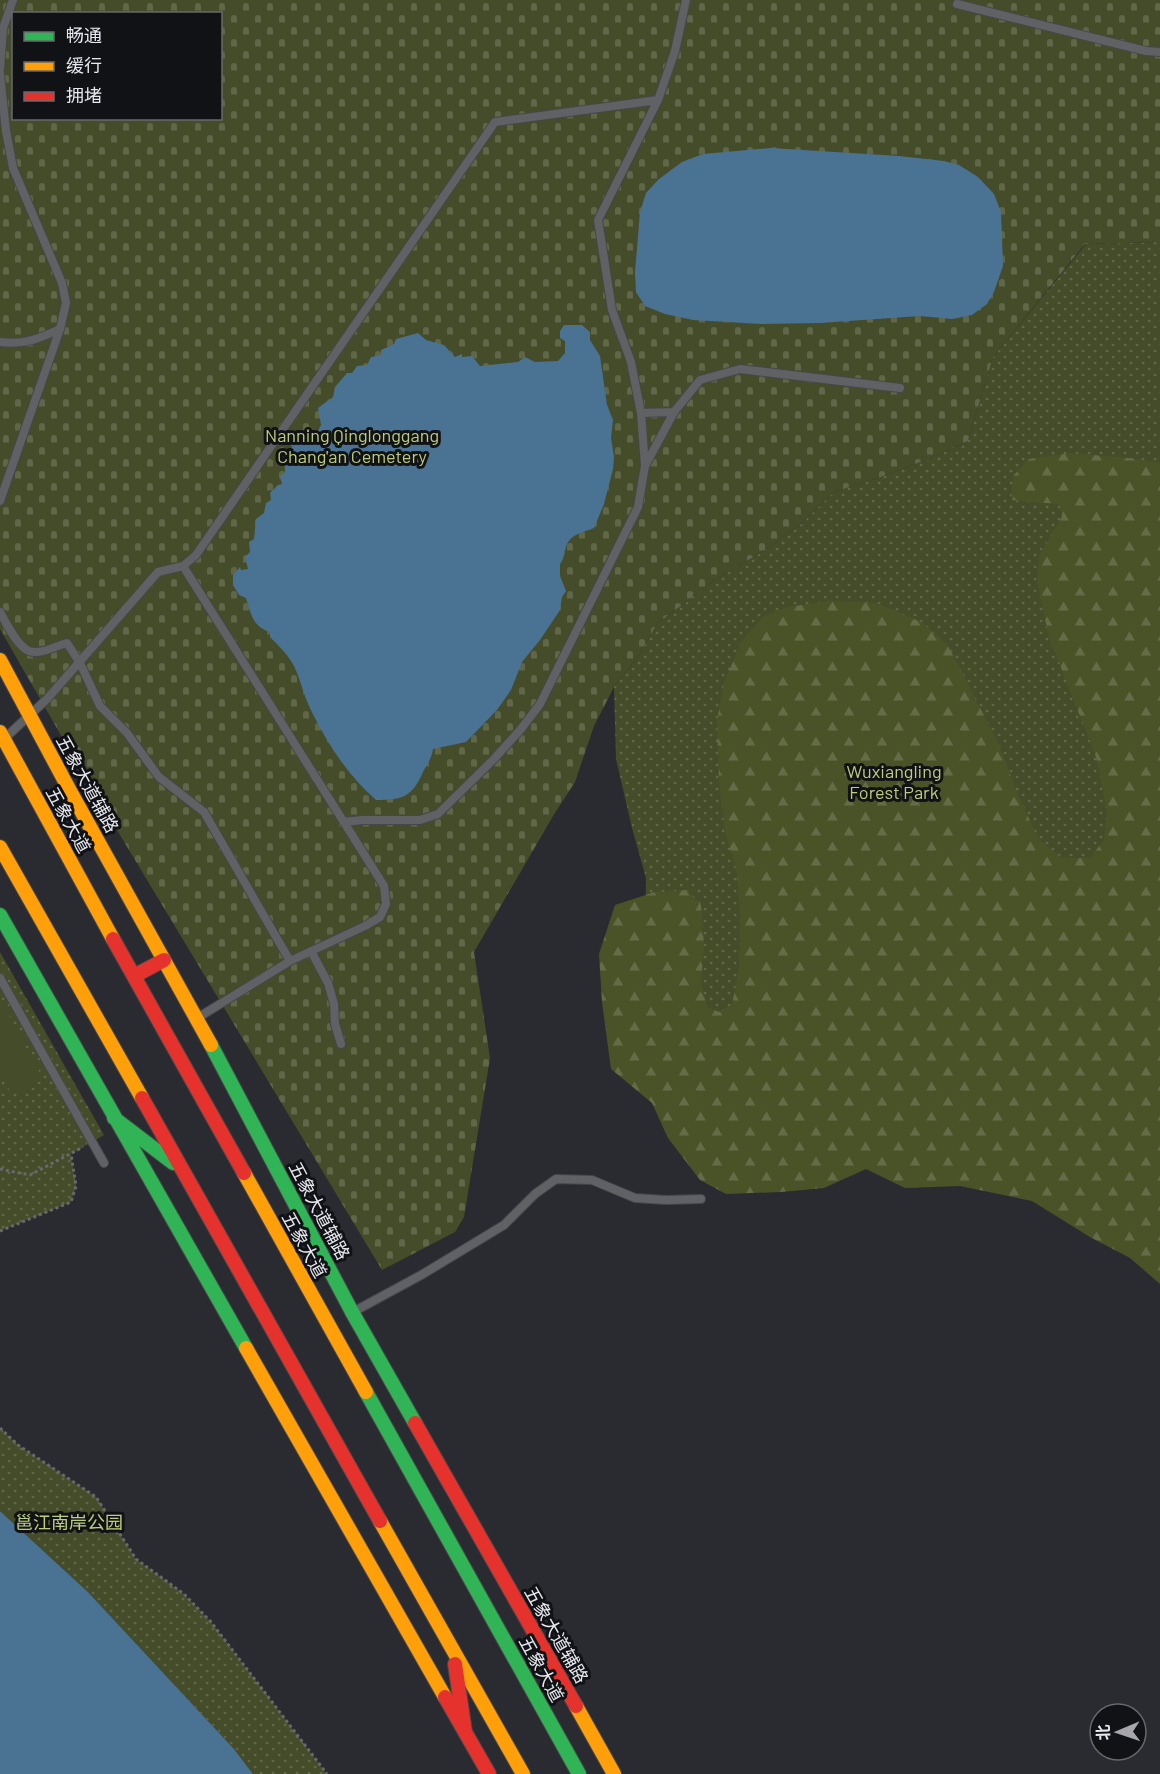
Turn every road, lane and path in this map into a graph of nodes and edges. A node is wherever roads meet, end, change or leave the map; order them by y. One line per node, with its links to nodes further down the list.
1 (13, 0): 5 (lane)
2 (686, 0): 7 (lane)
3 (957, 4): 4 (lane)
4 (1160, 52)
5 (0, 69)
6 (0, 74): 8 (lane)
7 (658, 100): 11 (lane); 15 (lane)
8 (60, 329): 9 (lane); 14 (lane)
9 (0, 342)
10 (900, 388): 12 (lane)
11 (641, 412): 12 (lane); 13 (lane)
12 (674, 412): 13 (lane)
13 (645, 466): 21 (lane)
14 (0, 501)
15 (183, 566): 18 (lane); 21 (lane)
16 (0, 612): 18 (lane)
17 (0, 660): 19 (main road, 五象大道辅路)
18 (80, 663): 19 (lane); 26 (lane)
19 (29, 715): 20 (lane); 25 (main road, 五象大道辅路)
20 (1, 738): 27 (main road, 五象大道)
21 (344, 822): 24 (lane)
22 (0, 847): 34 (main road)
23 (0, 915): 31 (main road)
24 (311, 951): 26 (lane); 30 (lane)
25 (164, 960): 27 (main road); 29 (main road, 五象大道辅路)
26 (290, 961): 29 (lane)
27 (134, 976): 44 (main road, 五象大道)
28 (0, 978): 32 (lane)
29 (197, 1019): 37 (main road, 五象大道辅路)
30 (341, 1044)
31 (114, 1118): 34 (main road); 40 (main road)
32 (104, 1163)
33 (0, 1168): 36 (path)
34 (182, 1169): 39 (main road)
35 (701, 1199): 37 (lane)
36 (0, 1231)
37 (352, 1312): 45 (main road, 五象大道辅路)
38 (0, 1428): 41 (path)
39 (453, 1649): 40 (main road); 43 (main road)
40 (465, 1732): 42 (main road)
41 (327, 1774)
42 (489, 1774)
43 (523, 1774)
44 (579, 1774)
45 (614, 1774)

